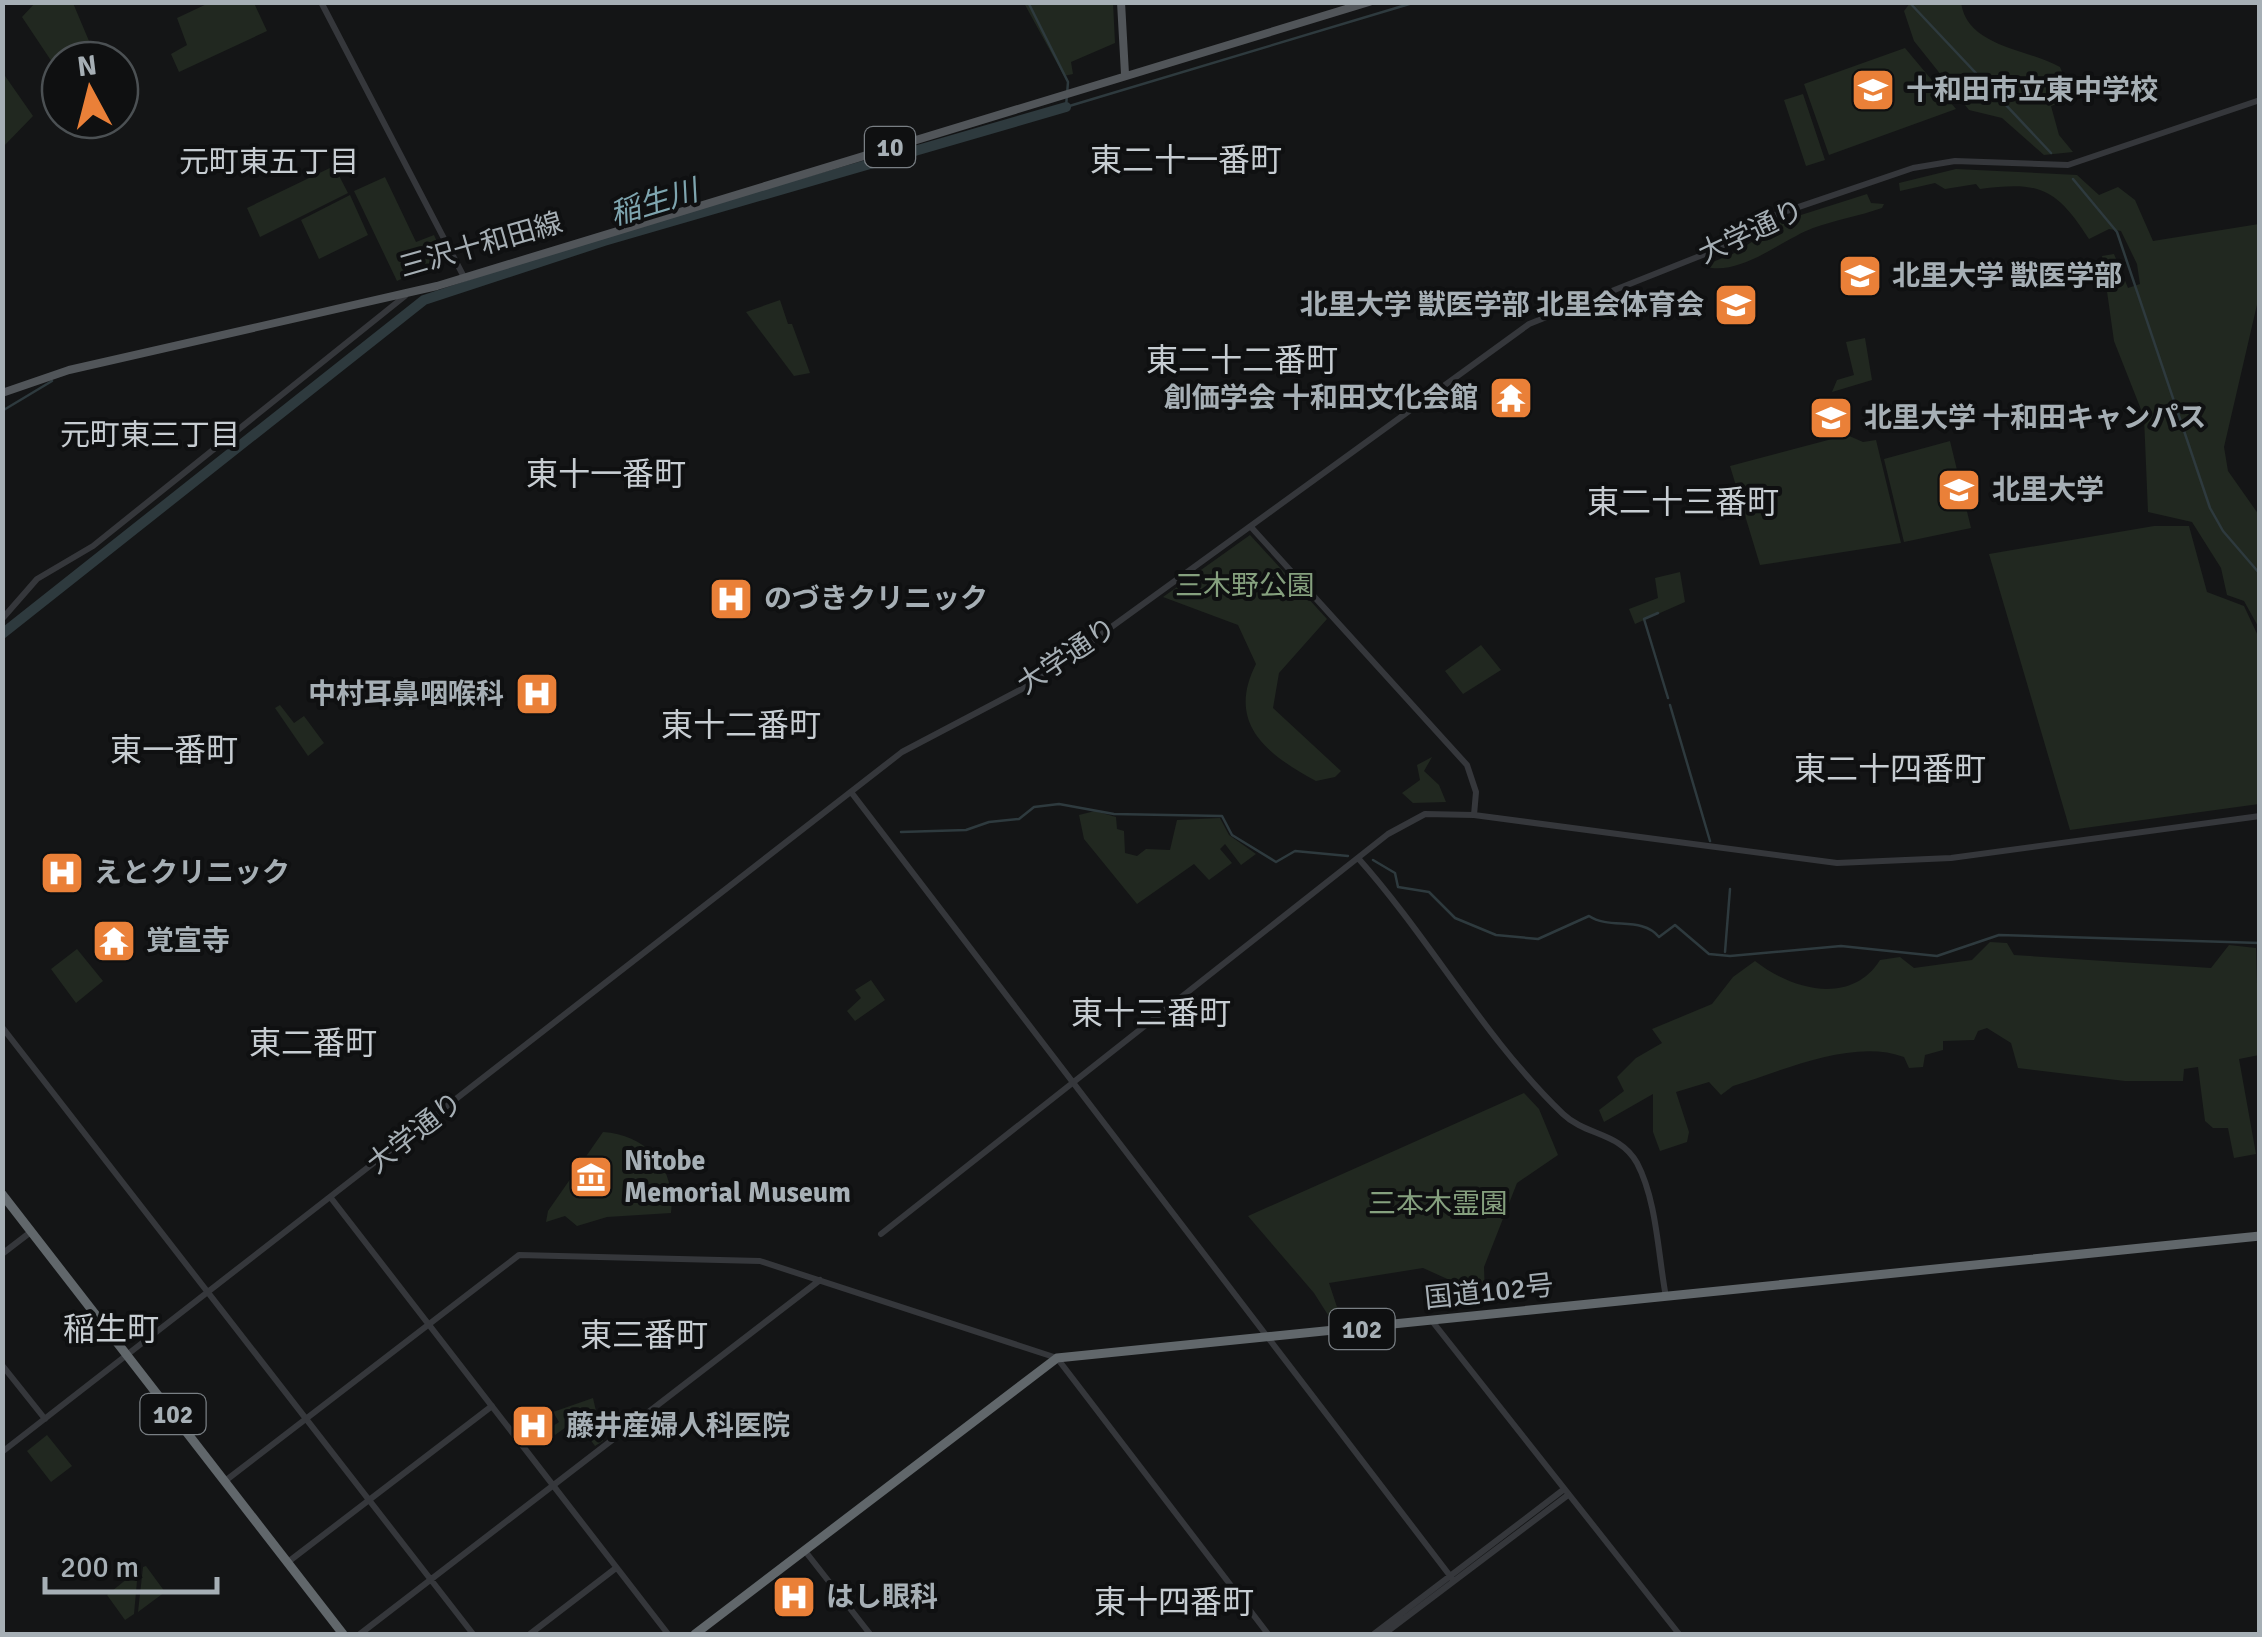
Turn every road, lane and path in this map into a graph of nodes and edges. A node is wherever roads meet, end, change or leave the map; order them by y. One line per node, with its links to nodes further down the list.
1 (322, 2): 6 (street)
2 (1121, 2): 4 (main road)
3 (1369, 2): 4 (main road, 三沢十和田線 / 10)
4 (1126, 74): 6 (main road, 三沢十和田線 / 10)
5 (2260, 100): 9 (street, 大学通り)
6 (464, 278): 7 (main road, 三沢十和田線 / 10)
7 (411, 293): 8 (main road, 三沢十和田線 / 10); 10 (street, 10)
8 (2, 393)
9 (1250, 526): 11 (street, 大学通り); 12 (street)
10 (2, 619)
11 (852, 792): 16 (street); 18 (street, 大学通り)
12 (1474, 815): 13 (street); 14 (street)
13 (2260, 816)
14 (1358, 858): 16 (street); 25 (street)
15 (2, 1027): 24 (street)
16 (1073, 1081): 20 (street); 28 (street)
17 (2, 1194): 19 (highway, 102)
18 (331, 1198): 24 (street, 大学通り); 27 (street)
19 (32, 1231): 22 (street); 29 (highway, 102)
20 (881, 1234)
21 (2260, 1236): 25 (highway, 国道102号 / 102)
22 (2, 1254)
23 (820, 1280): 27 (street); 30 (street); 37 (street)
24 (209, 1294): 29 (street, 大学通り); 34 (street)
25 (1666, 1297): 26 (highway, 国道102号 / 102)
26 (1432, 1321): 28 (highway, 国道102号 / 102); 38 (street)
27 (428, 1324): 32 (street); 34 (street)
28 (1270, 1339): 30 (highway, 国道102号 / 102); 43 (street)
29 (128, 1357): 33 (street, 大学通り); 36 (highway, 102)
30 (1057, 1358): 40 (highway); 52 (street)
31 (2, 1366): 33 (street)
32 (492, 1406): 37 (street); 39 (street)
33 (45, 1419): 35 (street, 大学通り)
34 (305, 1419): 36 (street); 39 (street)
35 (2, 1452)
36 (225, 1480): 41 (highway, 102)
37 (553, 1485): 42 (street); 44 (street)
38 (1566, 1492): 43 (street); 55 (street)
39 (368, 1500): 41 (street); 44 (street)
40 (804, 1550): 50 (highway); 51 (street)
41 (288, 1562): 45 (highway, 102)
42 (616, 1568): 48 (street); 49 (street)
43 (1452, 1579): 53 (street); 54 (street)
44 (431, 1581): 46 (street); 47 (street)
45 (343, 1634)
46 (360, 1634)
47 (473, 1634)
48 (530, 1634)
49 (668, 1634)
50 (695, 1634)
51 (870, 1634)
52 (1268, 1634)
53 (1374, 1634)
54 (1384, 1634)
55 (1679, 1634)

